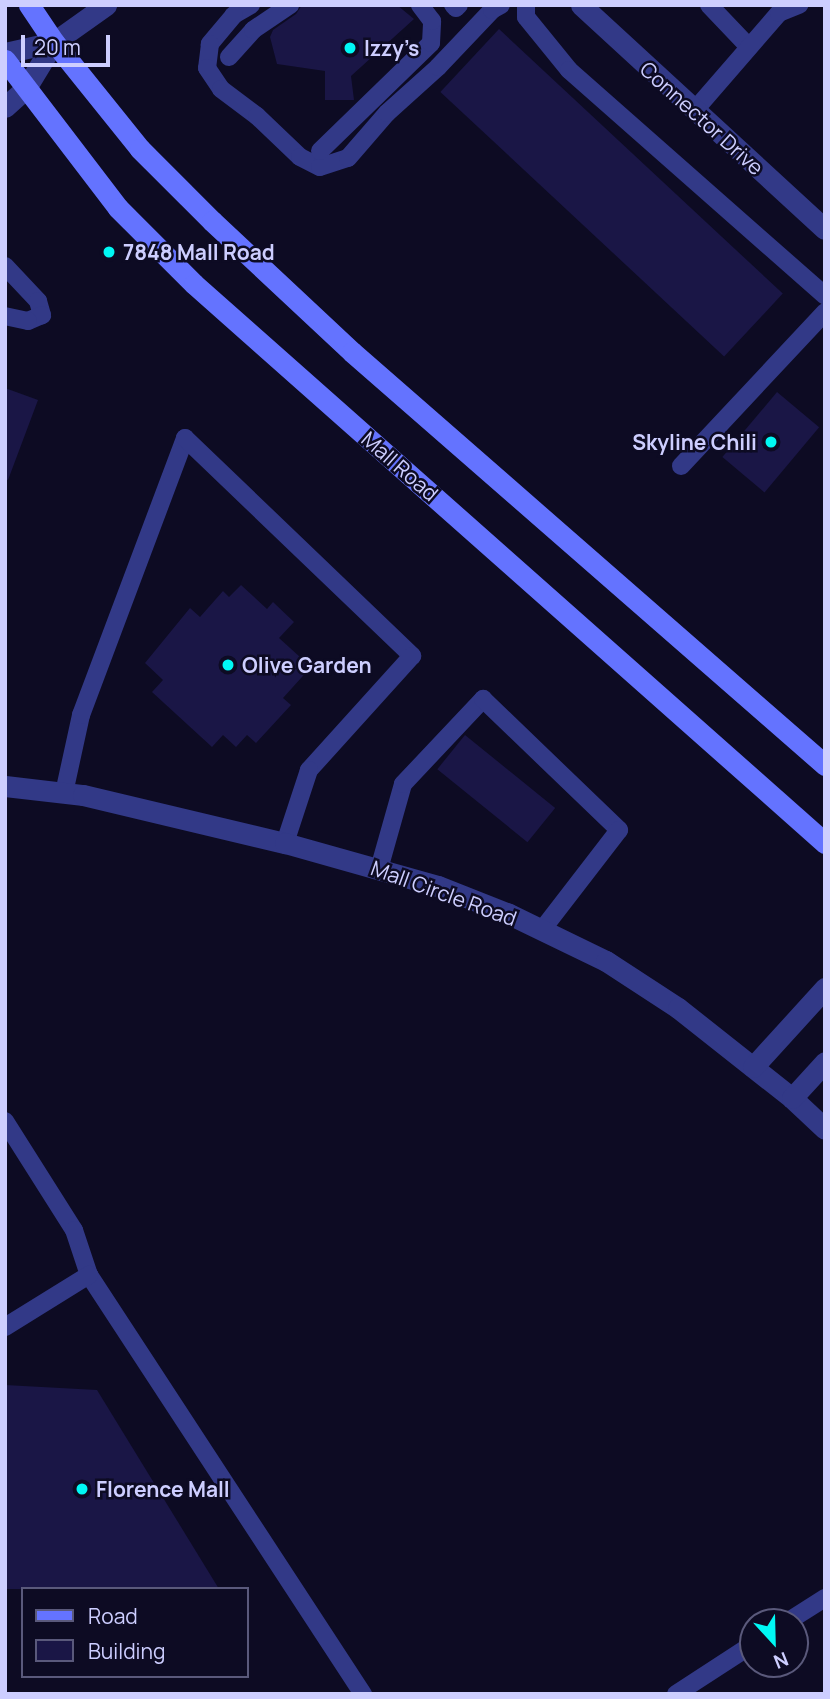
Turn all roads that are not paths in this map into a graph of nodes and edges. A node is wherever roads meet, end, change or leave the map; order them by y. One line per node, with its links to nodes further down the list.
1 (29, 5): 14 (main road)
2 (106, 5): 14 (street)
3 (251, 5): 13 (lane)
4 (290, 5): 13 (lane)
5 (420, 5): 21 (lane)
6 (453, 5): 7 (lane)
7 (459, 5)
8 (501, 5): 21 (lane)
9 (526, 5): 24 (lane)
10 (581, 5): 20 (street, Connector Drive)
11 (709, 5): 15 (lane)
12 (799, 5): 15 (lane)
13 (234, 15): 21 (lane)
14 (54, 42): 16 (street); 18 (street); 28 (main road)
15 (749, 47): 20 (lane)
16 (5, 53)
17 (5, 60): 18 (main road, Mall Road)
18 (26, 88): 19 (street); 32 (main road, Mall Road)
19 (5, 107)
20 (694, 111): 22 (street, Connector Drive)
21 (348, 158)
22 (825, 229)
23 (5, 266): 26 (lane)
24 (825, 296)
25 (825, 312): 27 (lane)
26 (5, 316)
27 (681, 466)
28 (825, 765)
29 (5, 786): 30 (street, Mall Circle Road)
30 (64, 793): 31 (street, Mall Circle Road); 31 (lane)
31 (285, 843): 33 (street, Mall Circle Road)
32 (825, 843)
33 (379, 869): 34 (street, Mall Circle Road); 34 (lane)
34 (542, 930): 37 (street, Mall Circle Road)
35 (825, 988): 37 (street)
36 (825, 1062): 38 (street)
37 (753, 1068): 38 (street, Mall Circle Road)
38 (792, 1098): 40 (street, Mall Circle Road)
39 (5, 1121): 41 (lane)
40 (825, 1129)
41 (89, 1275): 42 (lane); 46 (lane)
42 (5, 1327)
43 (825, 1598): 44 (lane)
44 (809, 1608)
45 (739, 1653): 47 (lane)
46 (363, 1694)
47 (676, 1694)

